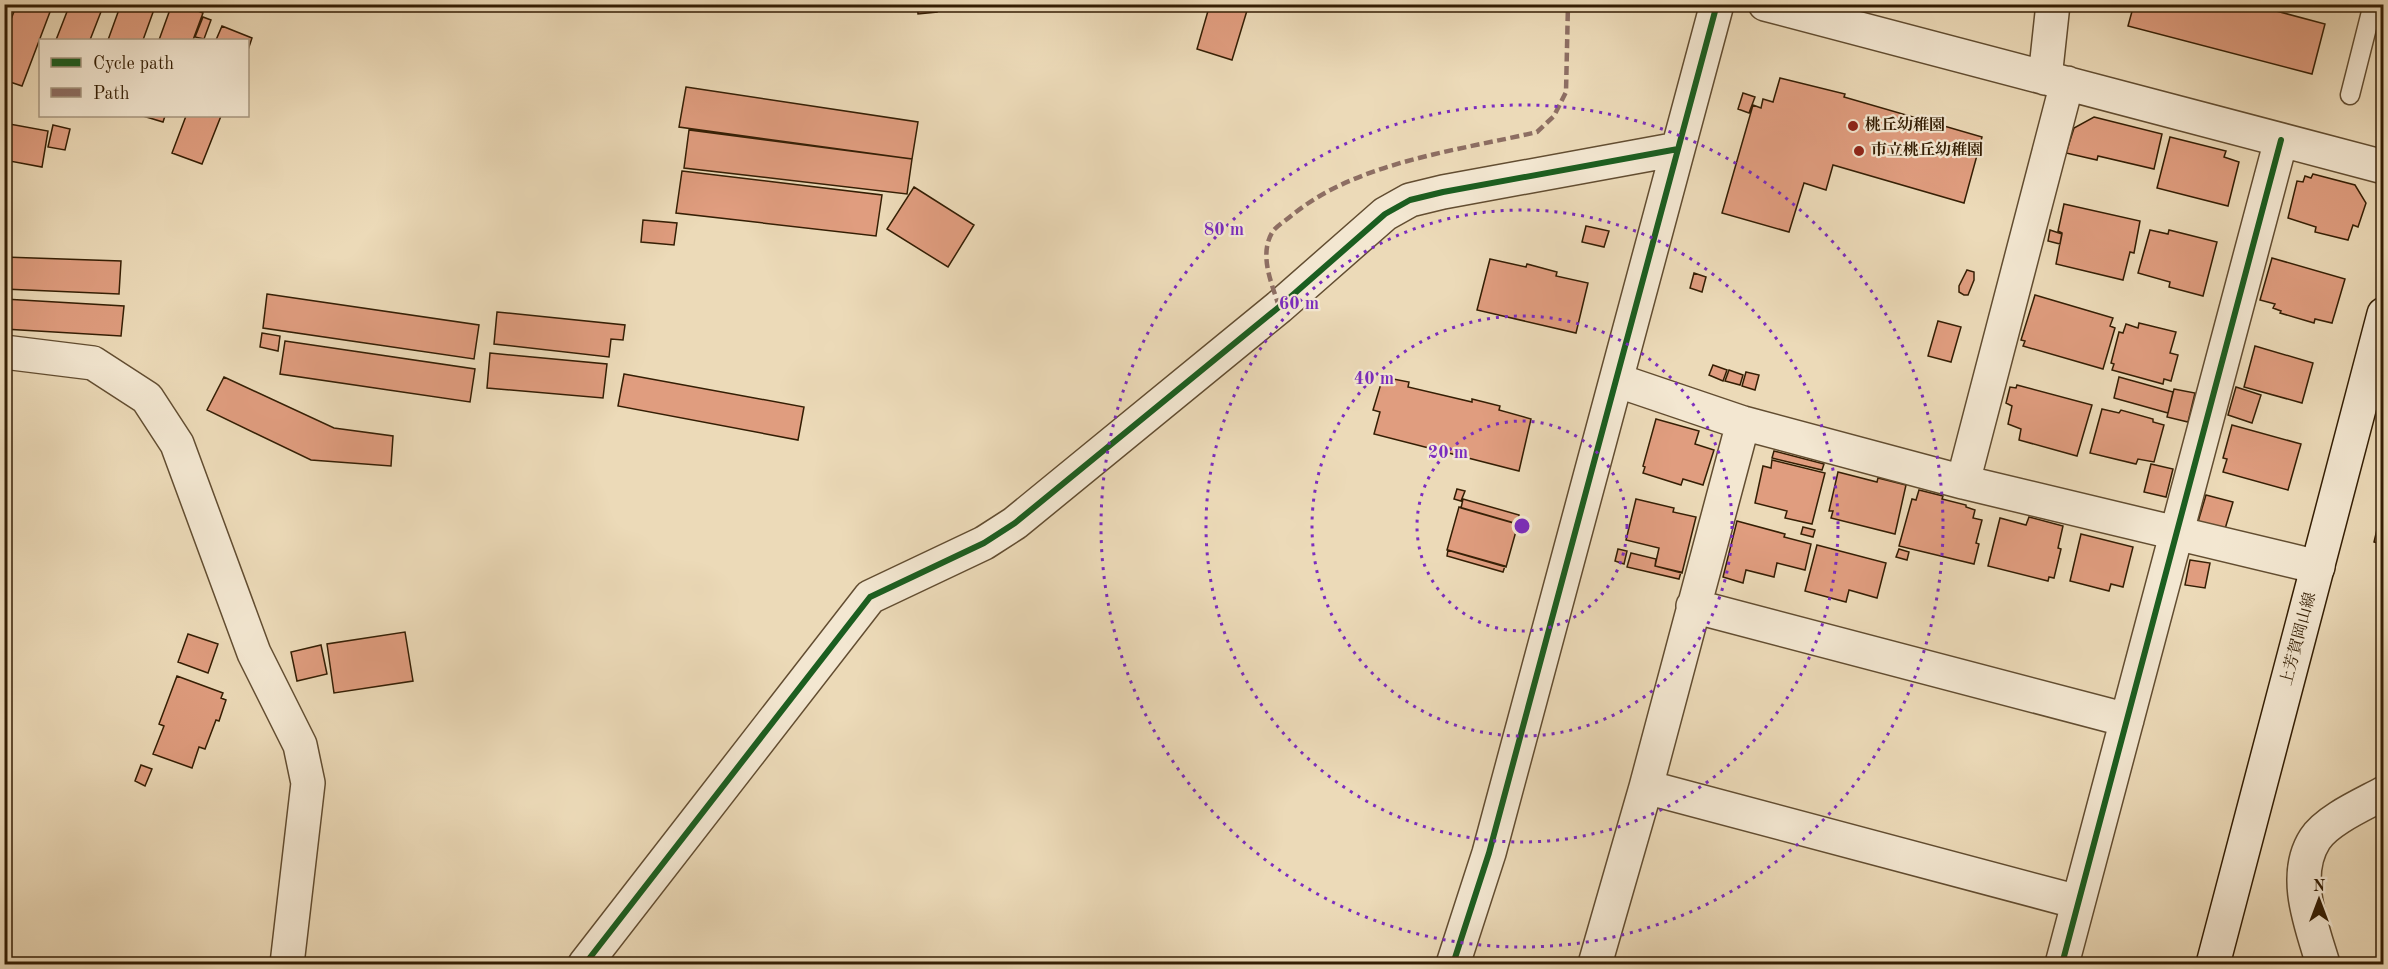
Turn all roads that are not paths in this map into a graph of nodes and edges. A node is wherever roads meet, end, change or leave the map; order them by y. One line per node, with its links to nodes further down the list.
1 (1717, 4): 8 (street)
2 (1765, 4): 5 (street)
3 (2054, 4): 5 (street)
4 (2373, 4): 6 (lane)
5 (2056, 80): 7 (street); 14 (street)
6 (2350, 95)
7 (2281, 140): 9 (street); 15 (street)
8 (1678, 149): 12 (street); 23 (street)
9 (2384, 166)
10 (2384, 314): 16 (street, 上芳賀岡山線)
11 (4, 352): 22 (street)
12 (1616, 380): 13 (street); 24 (street)
13 (1743, 423): 14 (street); 17 (street)
14 (1963, 482): 15 (street)
15 (2176, 535): 16 (street); 18 (street)
16 (2318, 567): 27 (street, 上芳賀岡山線)
17 (1693, 606): 18 (street); 19 (street)
18 (2127, 720): 21 (street)
19 (1646, 787): 21 (street); 25 (street)
20 (2384, 793): 28 (street)
21 (2078, 902): 26 (street)
22 (287, 964)
23 (585, 964)
24 (1453, 964)
25 (1595, 964)
26 (2062, 964)
27 (2213, 964)
28 (2323, 964)

